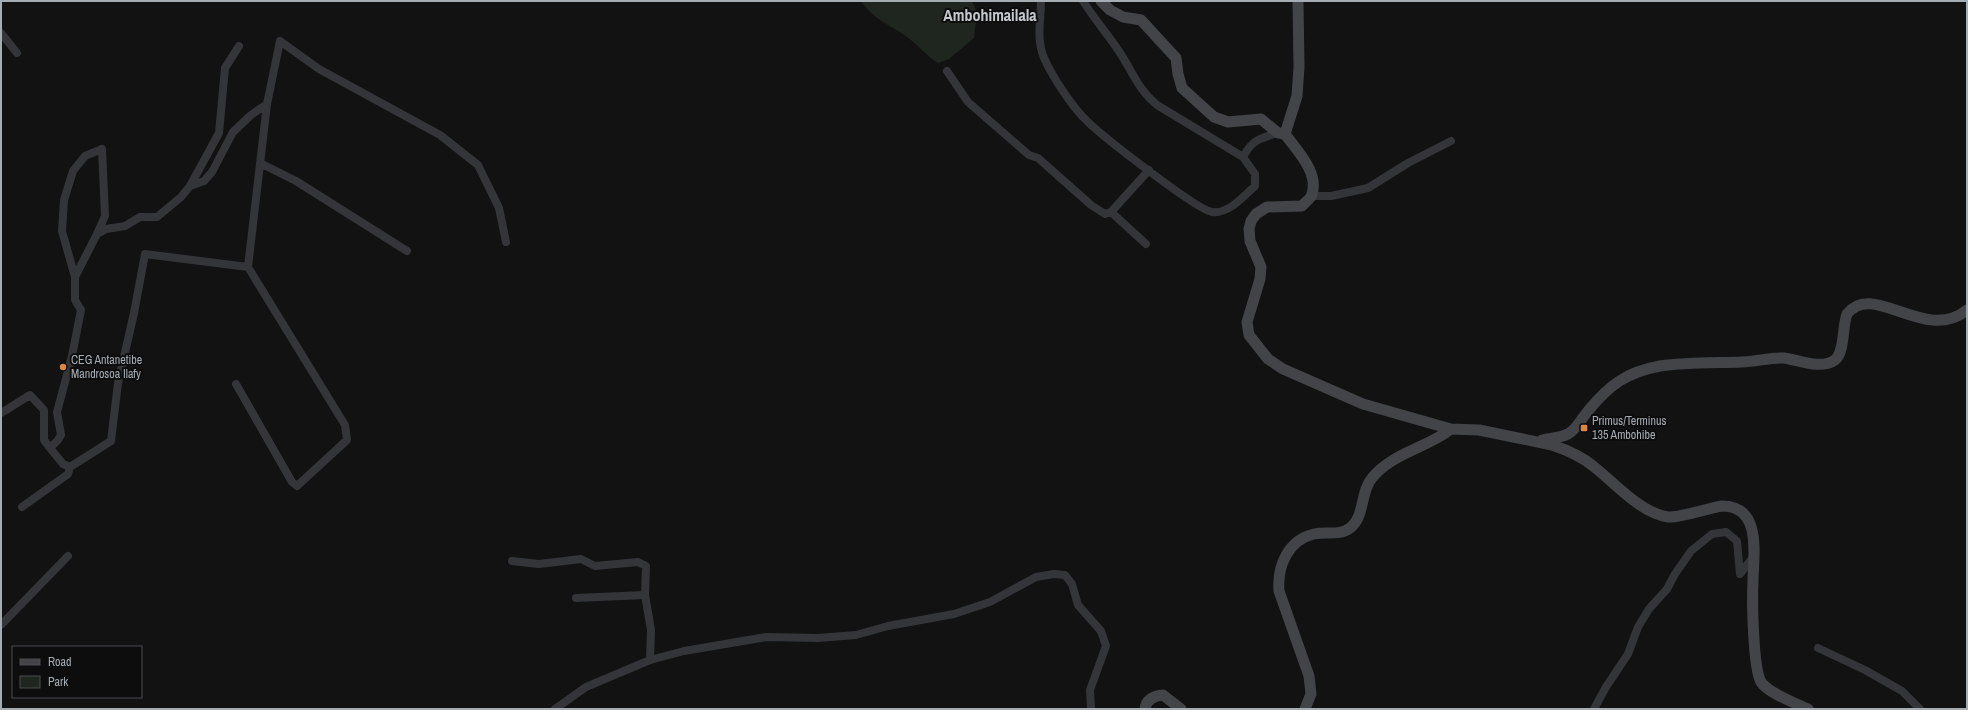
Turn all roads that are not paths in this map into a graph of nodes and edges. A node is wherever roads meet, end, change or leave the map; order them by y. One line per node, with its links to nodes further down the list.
1 (1041, 1): 14 (street)
2 (1083, 1): 12 (street)
3 (1101, 1): 10 (street)
4 (1298, 1): 10 (street)
5 (1, 33): 7 (street)
6 (239, 46): 15 (street)
7 (17, 53)
8 (947, 71): 17 (street)
9 (268, 104): 13 (street); 15 (street); 19 (street)
10 (1281, 134): 12 (street); 16 (street)
11 (1450, 141): 16 (street)
12 (1243, 157): 14 (street)
13 (260, 163): 21 (street); 22 (street)
14 (1149, 170): 17 (street)
15 (190, 186): 18 (street)
16 (1312, 196): 27 (street)
17 (1111, 212): 20 (street)
18 (97, 234): 23 (street); 23 (street)
19 (506, 242)
20 (1146, 244)
21 (407, 251)
22 (248, 267): 25 (street); 30 (street)
23 (75, 277): 29 (street)
24 (1967, 310): 28 (street)
25 (236, 384)
26 (1, 413): 29 (street)
27 (1451, 429): 28 (street); 44 (street)
28 (1535, 441): 33 (street)
29 (50, 448): 30 (street)
30 (70, 467): 31 (street)
31 (22, 507)
32 (68, 556): 37 (street)
33 (1755, 556): 45 (street); 46 (street)
34 (512, 561): 35 (street)
35 (645, 595): 36 (street); 39 (street)
36 (576, 598)
37 (1, 625)
38 (1818, 648): 47 (street)
39 (650, 660): 40 (street); 41 (street)
40 (555, 709)
41 (1091, 709)
42 (1145, 709): 43 (street)
43 (1181, 709)
44 (1304, 709)
45 (1594, 709)
46 (1808, 709)
47 (1920, 709)

